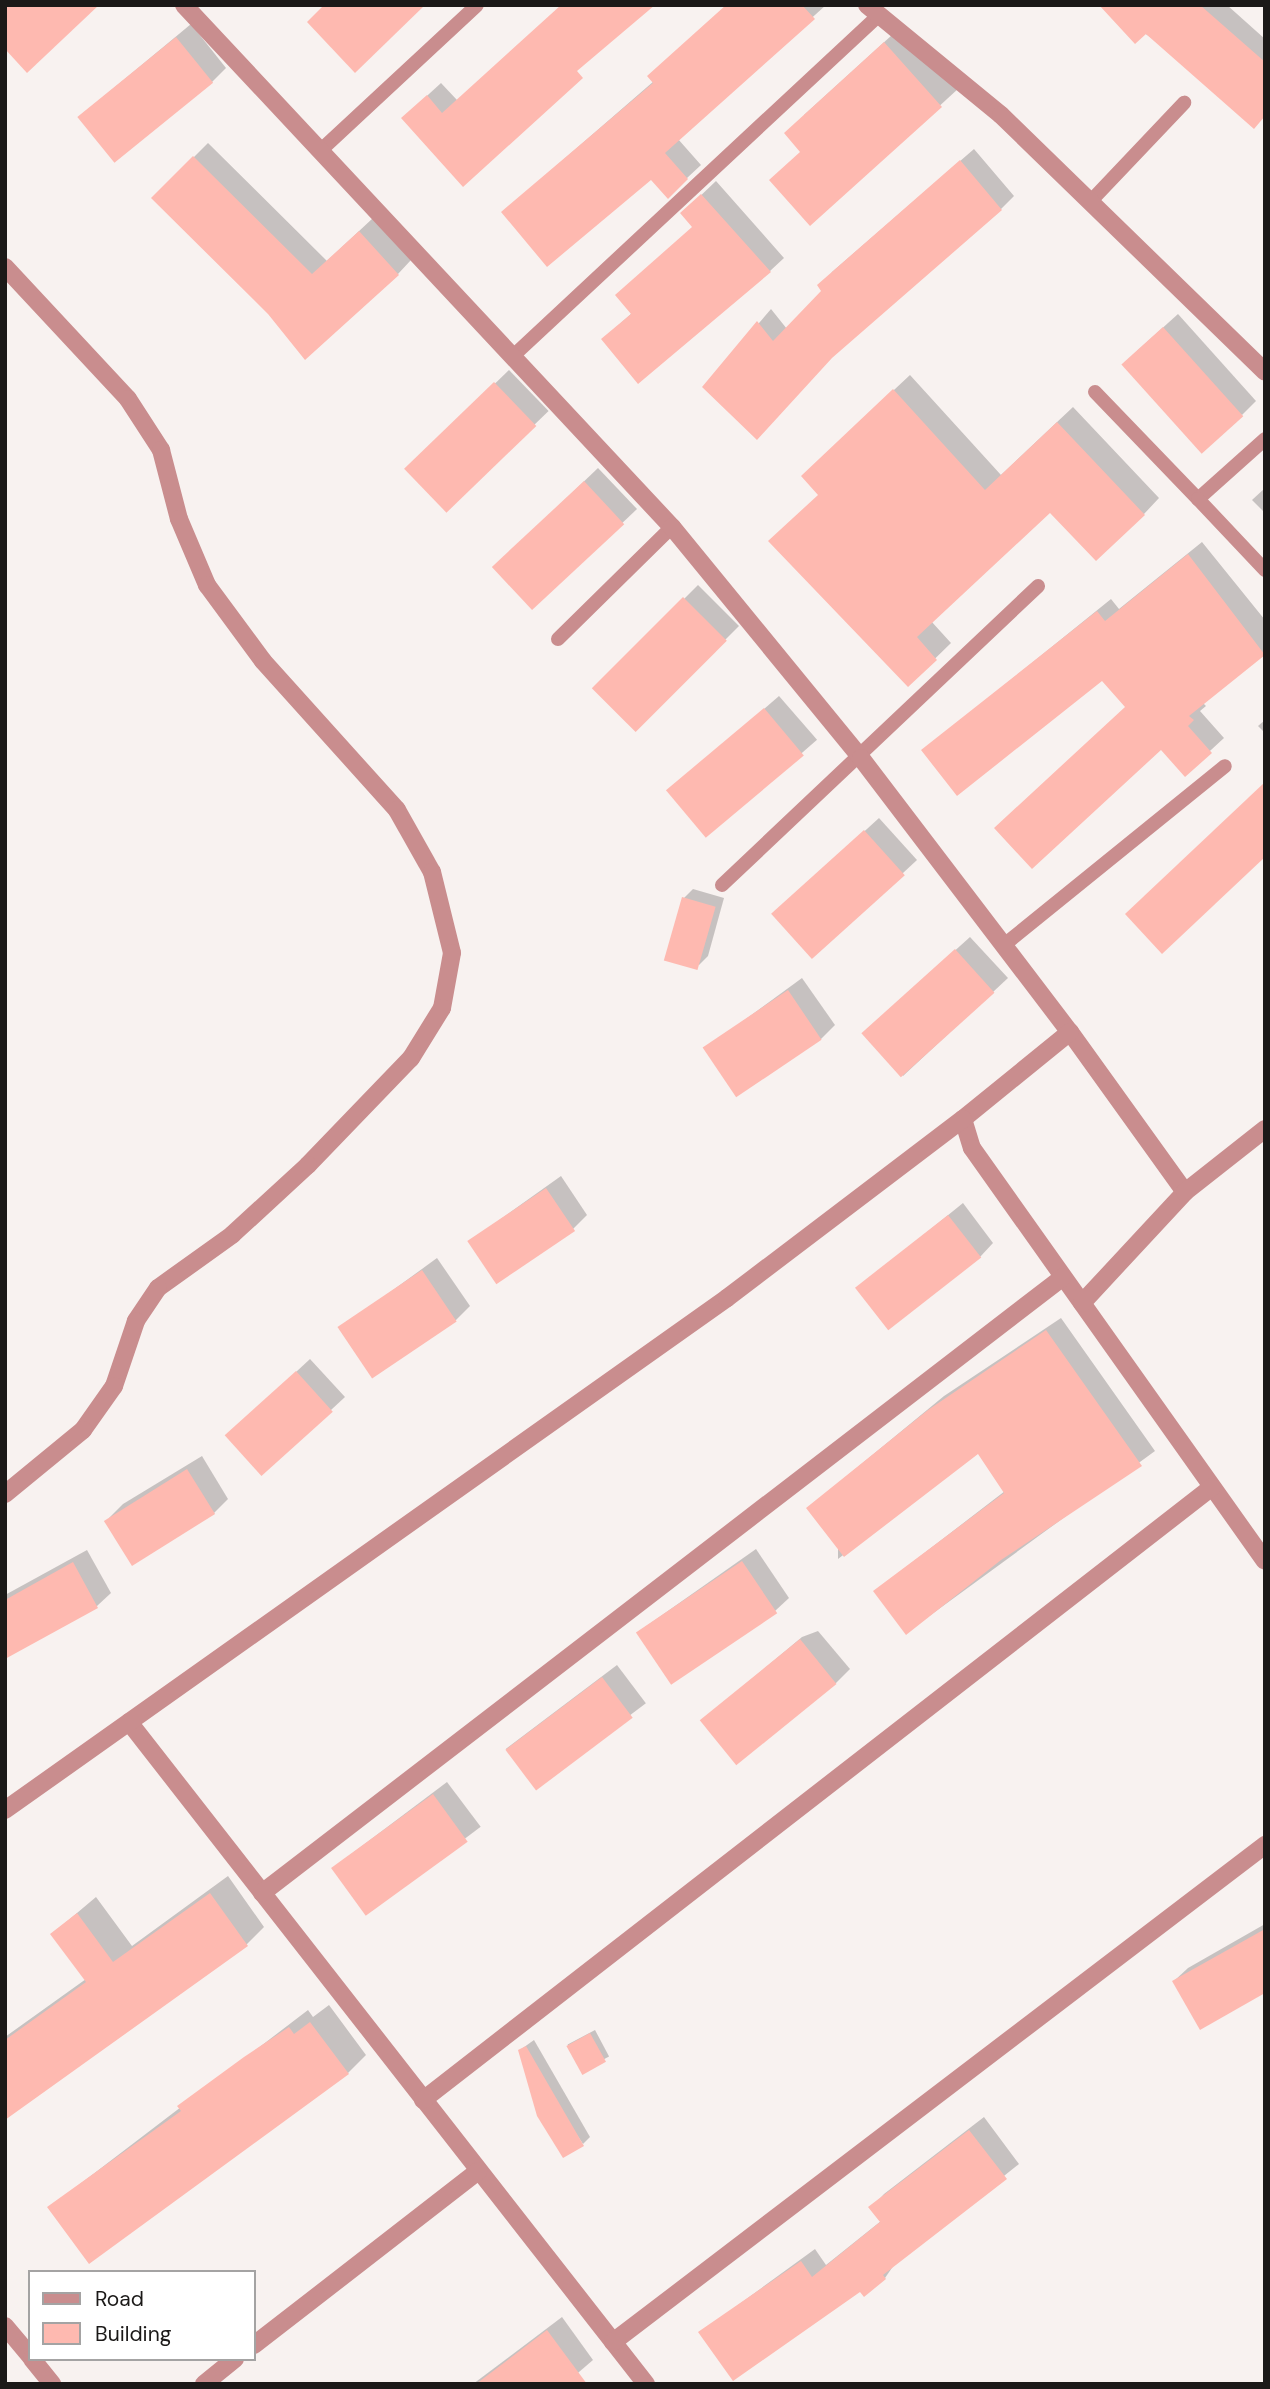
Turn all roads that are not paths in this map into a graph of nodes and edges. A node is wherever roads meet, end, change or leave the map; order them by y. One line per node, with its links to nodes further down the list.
1 (184, 5): 5 (street)
2 (477, 5): 5 (lane)
3 (873, 10): 6 (street); 8 (lane)
4 (1184, 103): 6 (lane)
5 (320, 150): 8 (street)
6 (1090, 202): 9 (street)
7 (5, 267): 28 (street)
8 (512, 357): 13 (street)
9 (1265, 372)
10 (1095, 392): 12 (lane)
11 (1265, 439): 12 (lane)
12 (1198, 499): 14 (lane)
13 (672, 527): 16 (lane); 17 (street)
14 (1265, 570)
15 (1038, 586): 17 (lane)
16 (558, 639)
17 (861, 758): 19 (lane); 20 (street)
18 (1226, 766): 20 (lane)
19 (722, 885)
20 (1004, 945): 21 (street)
21 (1070, 1032): 22 (street); 24 (street)
22 (963, 1119): 25 (street); 30 (street)
23 (1265, 1129): 24 (street)
24 (1185, 1192): 26 (street)
25 (1063, 1277): 26 (street); 33 (street)
26 (1082, 1303): 27 (street)
27 (1212, 1487): 29 (street); 34 (street)
28 (5, 1494)
29 (1265, 1561)
30 (129, 1723): 31 (street); 33 (street)
31 (5, 1810)
32 (1265, 1845): 38 (street)
33 (262, 1893): 34 (street)
34 (423, 2100): 35 (street)
35 (478, 2171): 37 (street); 38 (street)
36 (5, 2326): 39 (street)
37 (256, 2343)
38 (613, 2343): 44 (street)
39 (28, 2354)
40 (33, 2361): 42 (street)
41 (233, 2361): 43 (street)
42 (52, 2384)
43 (204, 2384)
44 (646, 2384)

